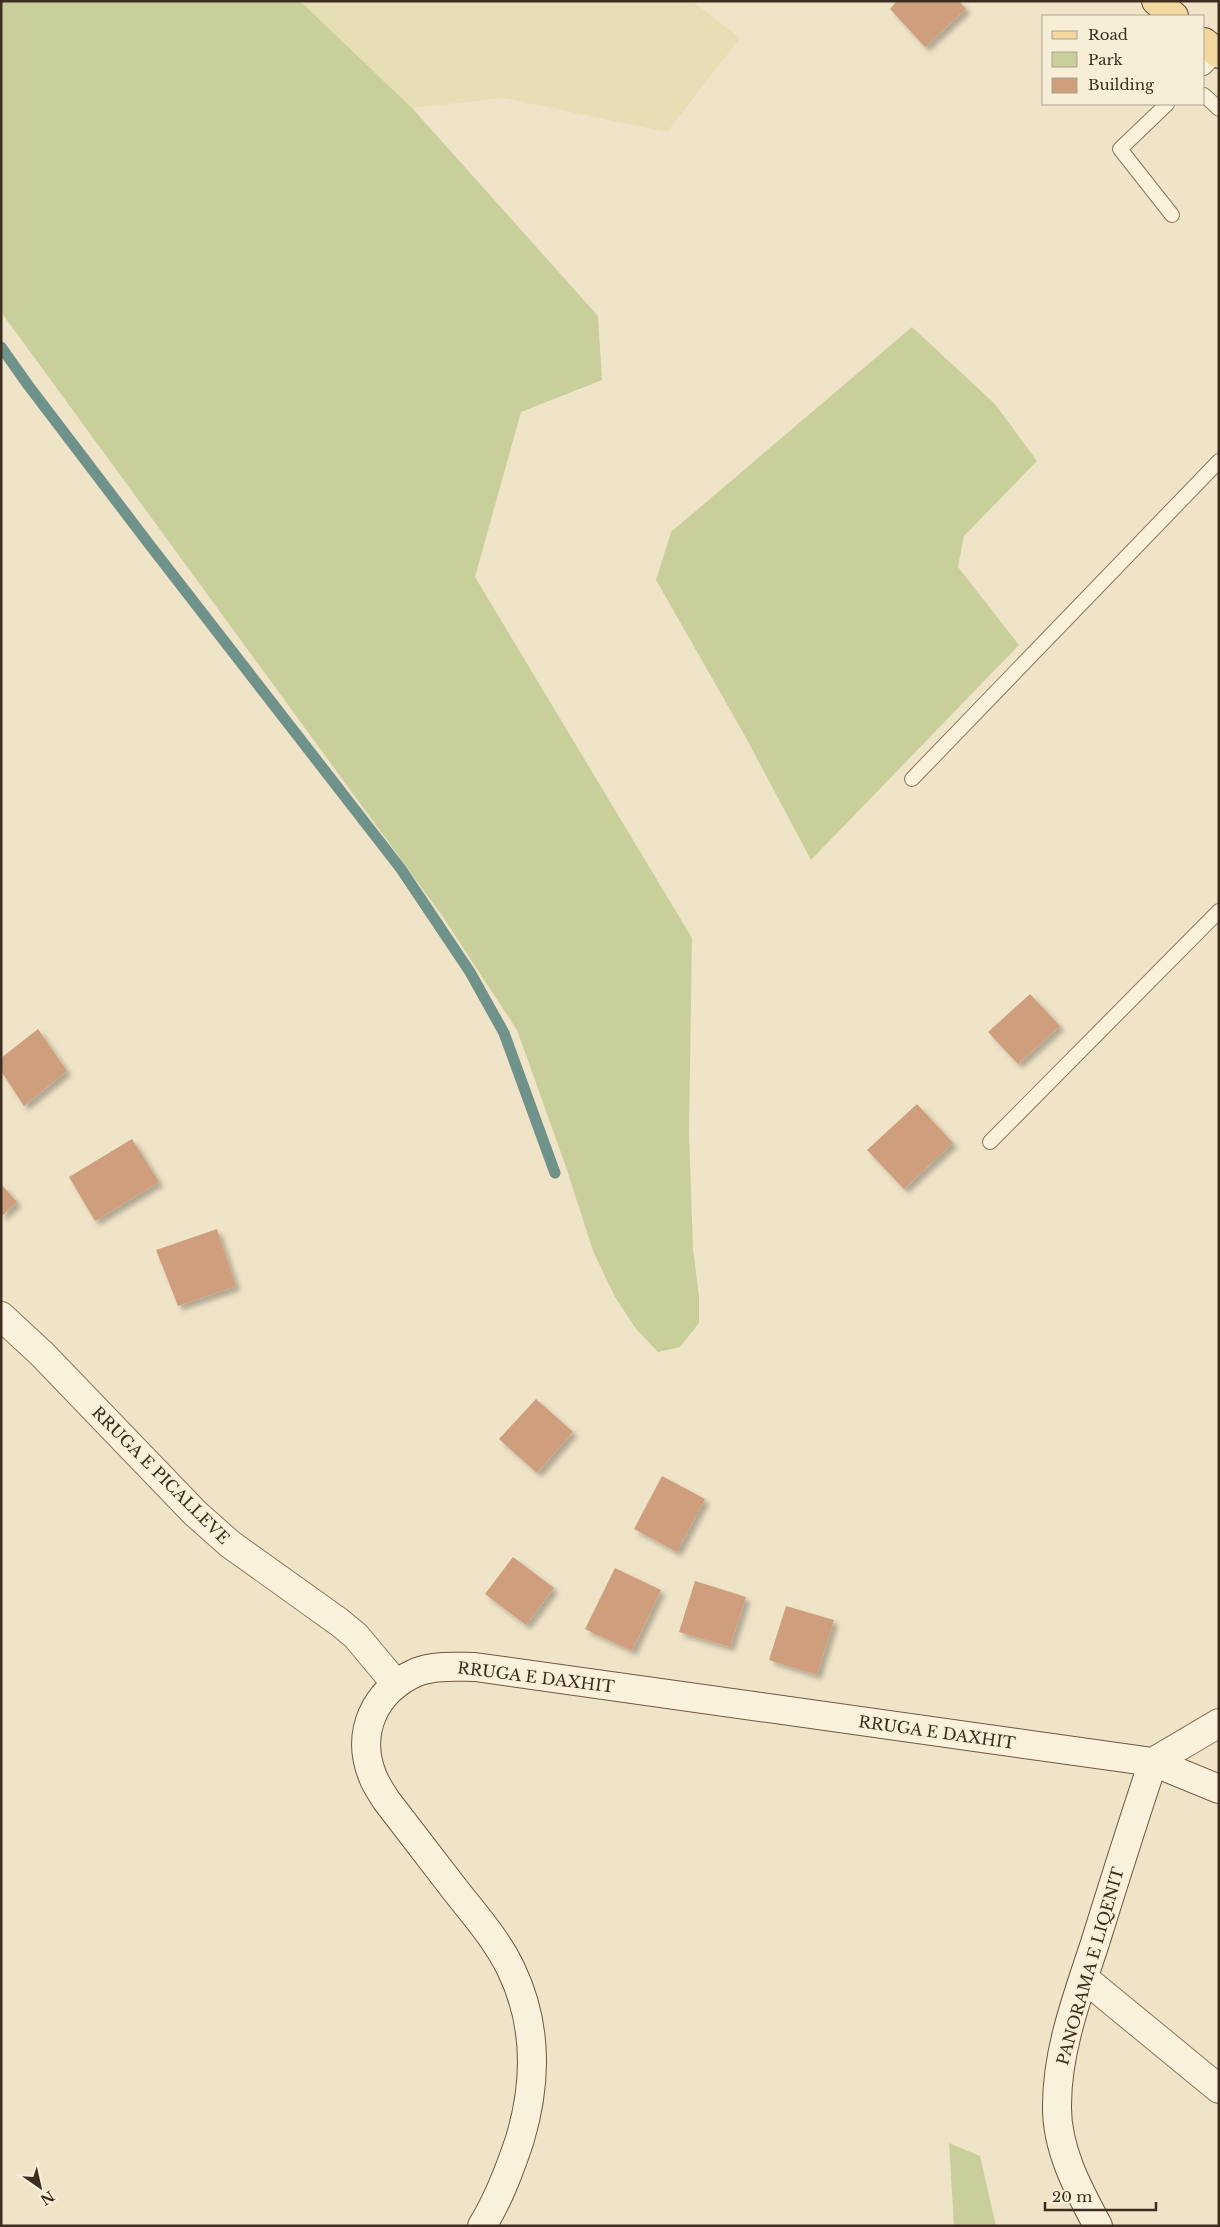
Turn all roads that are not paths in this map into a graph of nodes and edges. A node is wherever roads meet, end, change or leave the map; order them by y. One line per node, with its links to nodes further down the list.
1 (1156, 1): 2 (main road)
2 (1173, 15)
3 (1205, 43): 4 (main road)
4 (1219, 54): 5 (lane)
5 (1205, 67)
6 (1205, 96): 8 (lane)
7 (1166, 105): 9 (lane)
8 (1219, 109)
9 (1172, 215)
10 (1219, 461): 11 (lane)
11 (912, 779)
12 (1219, 911): 13 (lane)
13 (990, 1142)
14 (1, 1316): 15 (street, RRUGA E PICALLEVE)
15 (396, 1684): 17 (street, RRUGA E DAXHIT); 21 (street, RRUGA E DAXHIT)
16 (1219, 1722): 17 (street)
17 (1153, 1762): 18 (street, RRUGA E DAXHIT); 19 (street, PANORAMA E LIQENIT)
18 (1219, 1789)
19 (1084, 1978): 20 (street); 22 (street, PANORAMA E LIQENIT)
20 (1219, 2089)
21 (482, 2226)
22 (1098, 2226)

